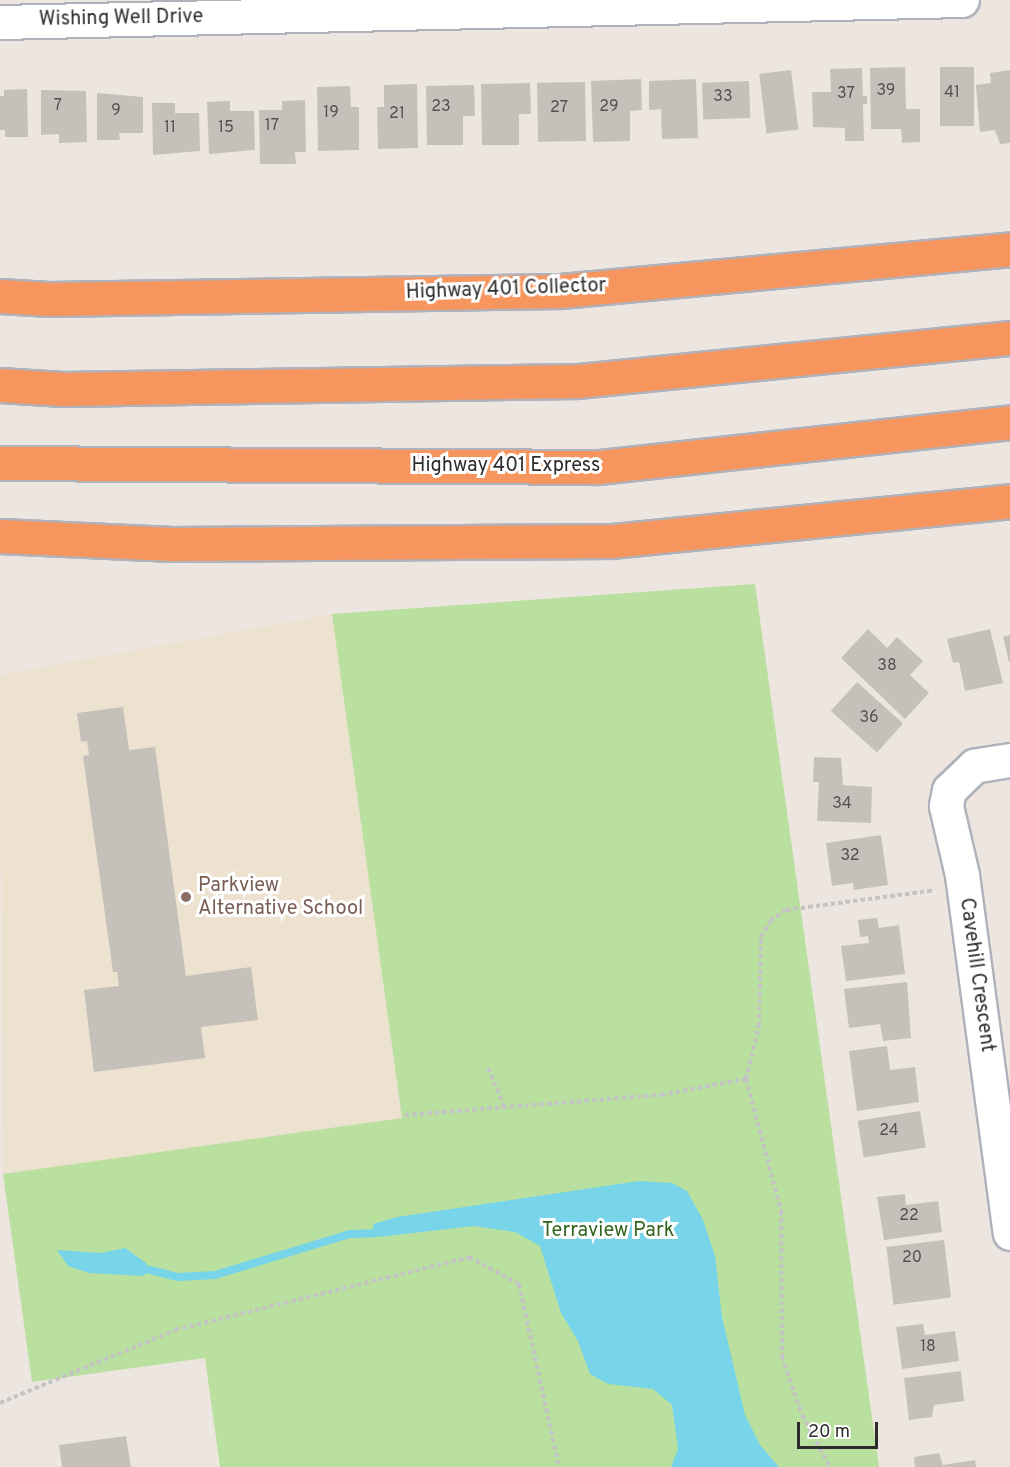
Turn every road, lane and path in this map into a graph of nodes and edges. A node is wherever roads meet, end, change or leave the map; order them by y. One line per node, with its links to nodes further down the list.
1 (962, 0): 2 (street, Wishing Well Drive)
2 (0, 22)
3 (1010, 249): 4 (highway, Highway 401 Collector)
4 (0, 296)
5 (1010, 338): 6 (highway)
6 (0, 385)
7 (1010, 422): 8 (highway, Highway 401 Express)
8 (0, 463)
9 (1010, 501): 11 (highway)
10 (0, 536): 11 (highway)
11 (172, 544): 12 (highway)
12 (0, 559)
13 (1010, 760): 14 (street, Cavehill Crescent)
14 (964, 886): 16 (path); 19 (street, Cavehill Crescent)
15 (488, 1068): 17 (path)
16 (746, 1079): 17 (path); 22 (path)
17 (504, 1106): 18 (path)
18 (405, 1115)
19 (1010, 1233)
20 (0, 1403): 21 (path)
21 (559, 1467)
22 (830, 1467)

